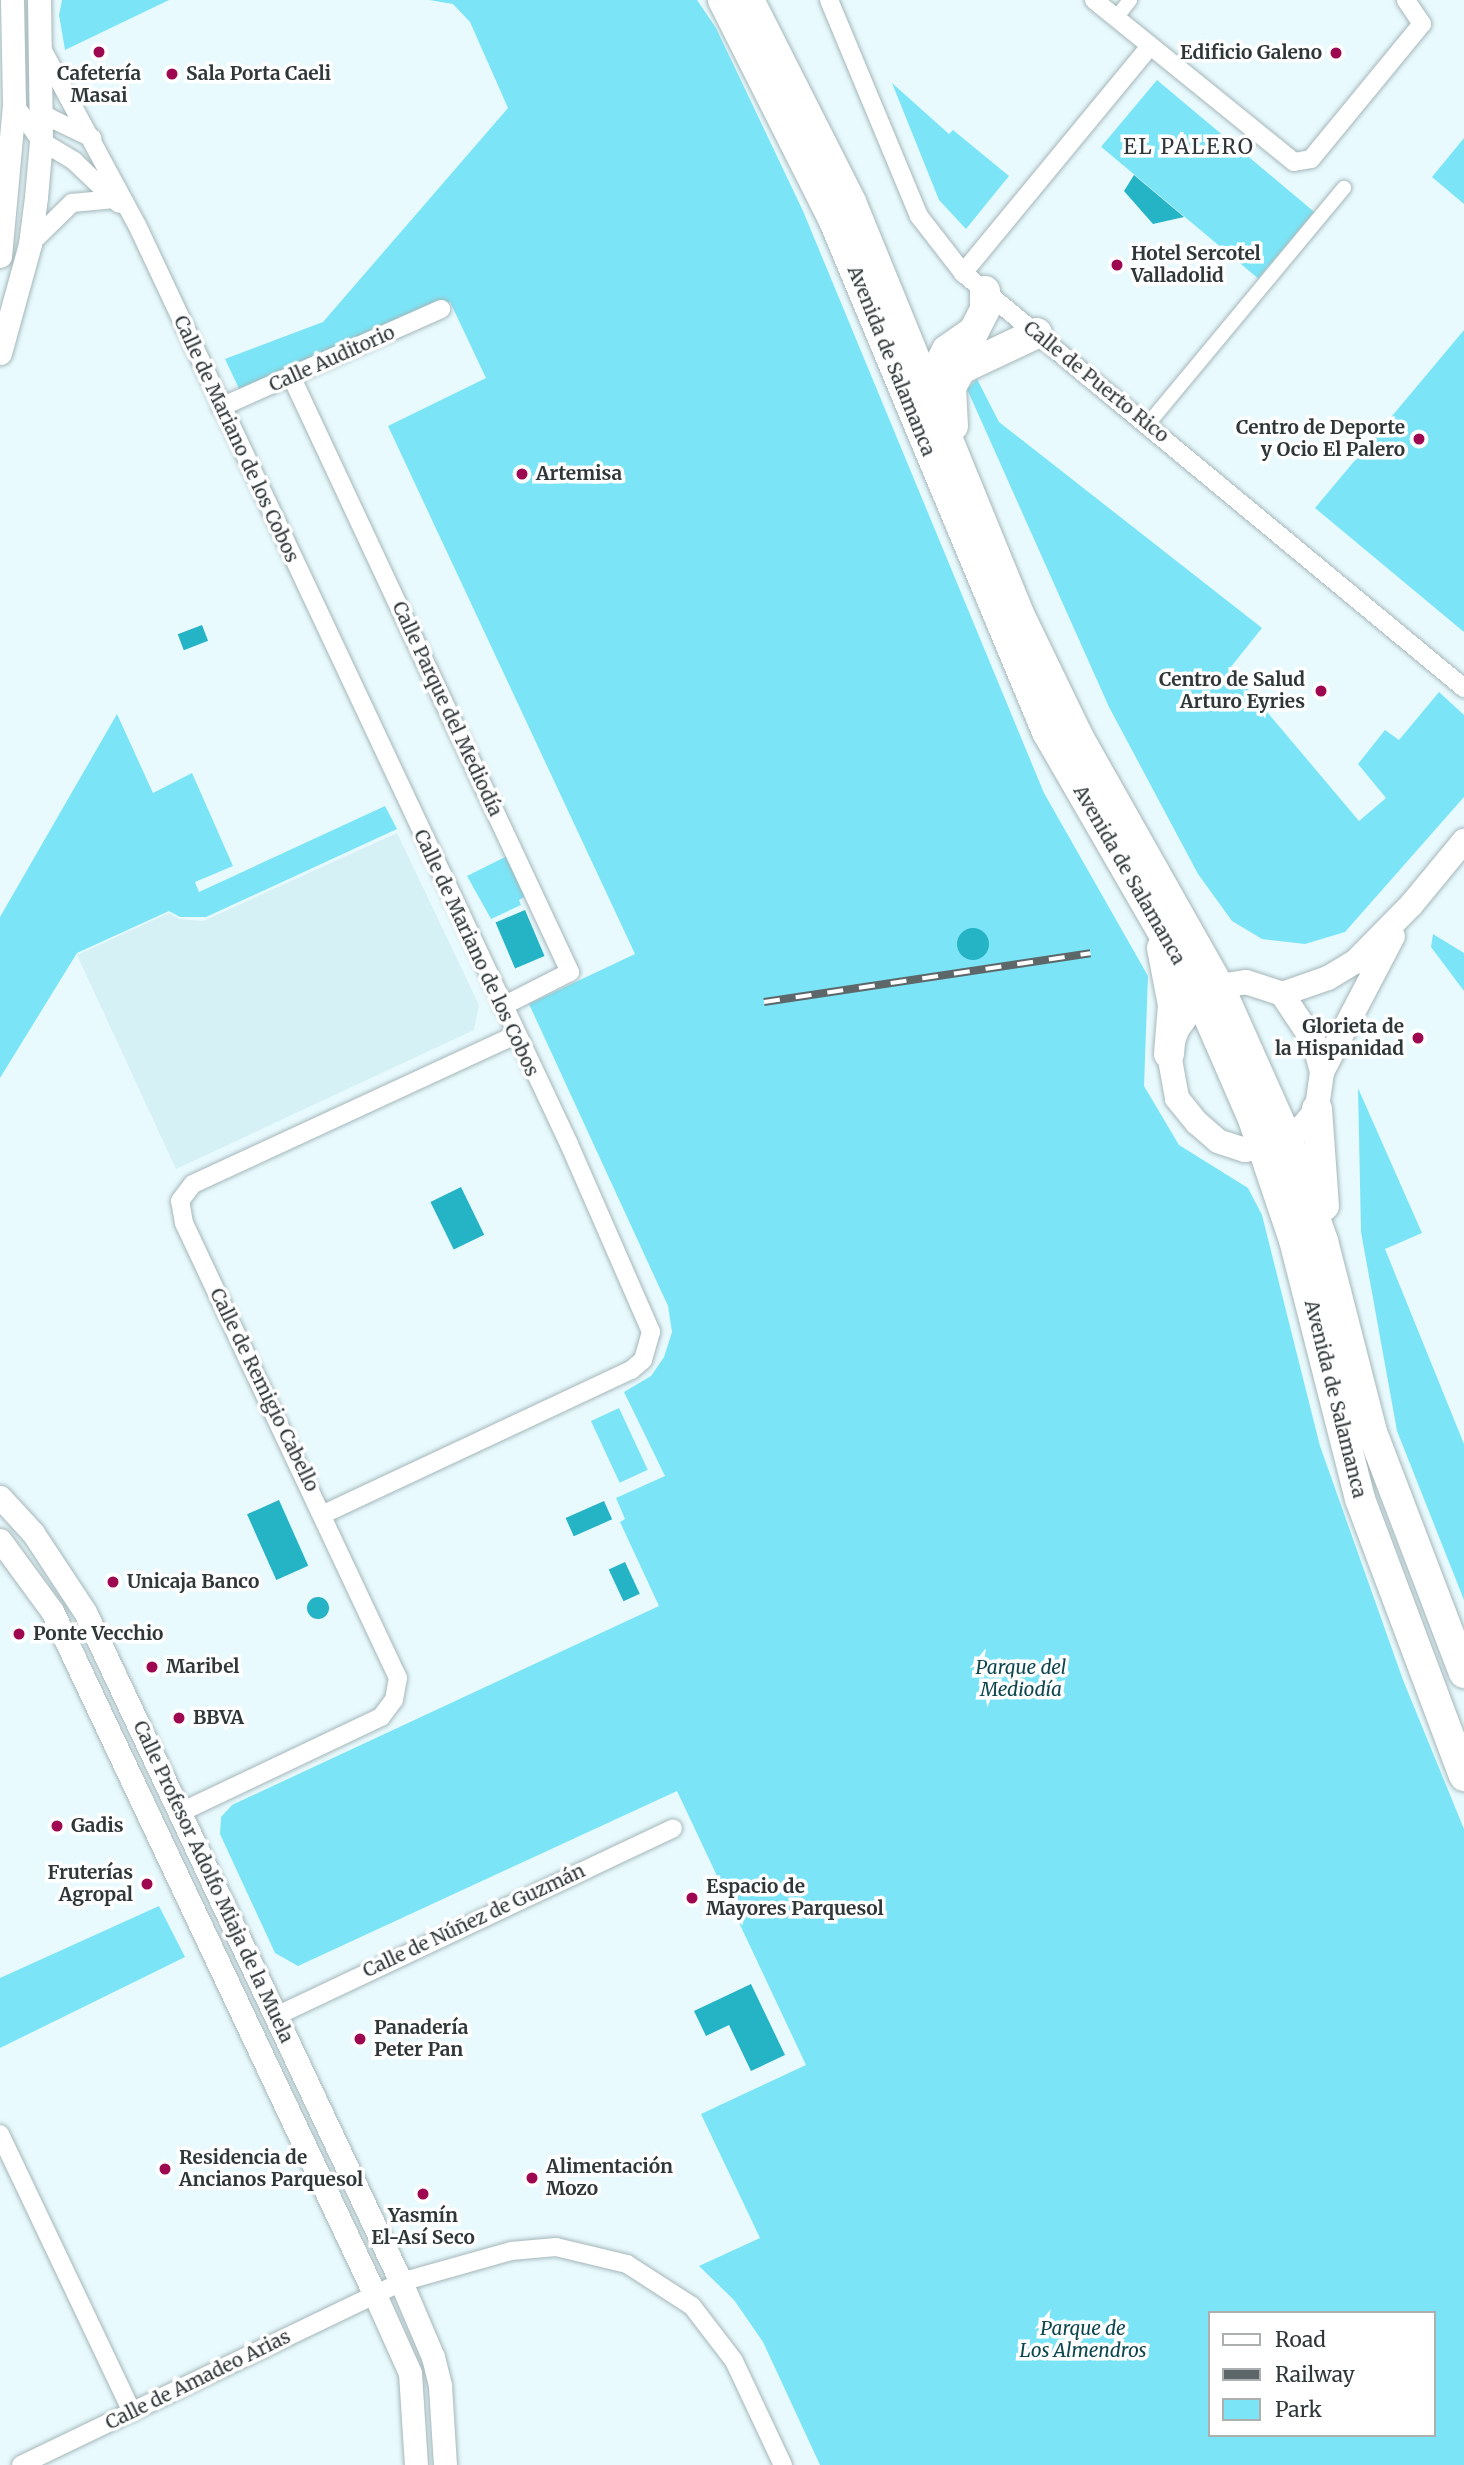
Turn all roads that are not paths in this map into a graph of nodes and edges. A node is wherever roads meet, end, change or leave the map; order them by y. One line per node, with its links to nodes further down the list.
1 (12, 0): 12 (street)
2 (39, 0): 11 (street)
3 (723, 0): 33 (highway, Avenida de Salamanca)
4 (749, 0): 27 (highway, Avenida de Salamanca)
5 (829, 0): 24 (street, Calle de Puerto Rico)
6 (1094, 0): 9 (street)
7 (1130, 0): 9 (street)
8 (1406, 0): 10 (street)
9 (1116, 18): 10 (street)
10 (1150, 46): 24 (street)
11 (41, 47): 13 (street); 14 (street, Calle de Mariano de los Cobos)
12 (14, 104): 13 (street, Calle de Mariano de los Cobos); 15 (street)
13 (37, 128): 14 (street); 15 (street); 17 (street, Calle de Mariano de los Cobos); 22 (street)
14 (92, 138): 16 (street, Calle de Mariano de los Cobos)
15 (11, 144): 23 (street)
16 (102, 157): 17 (street); 21 (street, Calle de Mariano de los Cobos)
17 (93, 177): 19 (street, Calle de Mariano de los Cobos); 20 (street)
18 (1344, 188): 34 (street)
19 (114, 199): 20 (street); 21 (street, Calle de Mariano de los Cobos)
20 (72, 203): 22 (street)
21 (137, 225): 32 (street, Calle de Mariano de los Cobos)
22 (30, 244): 29 (street)
23 (0, 256)
24 (974, 282): 26 (street, Calle de Puerto Rico); 28 (highway)
25 (441, 309): 30 (street, Calle Auditorio)
26 (1037, 333): 34 (street, Calle de Puerto Rico); 35 (highway)
27 (910, 339): 28 (highway); 31 (highway, Avenida de Salamanca)
28 (947, 350): 31 (highway)
29 (0, 353)
30 (292, 377): 32 (street, Calle Auditorio); 42 (street, Calle Parque del Mediodía)
31 (927, 383): 33 (highway); 35 (highway, Avenida de Salamanca)
32 (221, 407): 42 (street, Calle de Mariano de los Cobos)
33 (915, 417): 39 (highway, Avenida de Salamanca)
34 (1148, 424): 36 (street, Calle de Puerto Rico)
35 (952, 441): 40 (highway, Avenida de Salamanca)
36 (1464, 688)
37 (1464, 841): 38 (main road)
38 (1412, 904): 41 (main road); 45 (main road)
39 (1157, 923): 40 (highway, Avenida de Salamanca); 44 (highway)
40 (1210, 992): 41 (main road); 44 (main road); 47 (highway, Avenida de Salamanca)
41 (1282, 994): 45 (main road)
42 (503, 1006): 43 (street, Calle de Mariano de los Cobos)
43 (516, 1035): 50 (street, Calle de Mariano de los Cobos); 50 (street, Calle de Remigio Cabello)
44 (1169, 1054): 47 (main road)
45 (1322, 1072): 46 (main road)
46 (1317, 1109): 47 (main road); 48 (highway)
47 (1276, 1145): 48 (highway, Avenida de Salamanca); 53 (highway, Avenida de Salamanca)
48 (1323, 1241): 52 (highway, Avenida de Salamanca)
49 (0, 1497): 54 (street, Calle Profesor Adolfo Miaja de la Muela)
50 (323, 1514): 54 (street, Calle de Remigio Cabello)
51 (0, 1540): 60 (street, Calle Profesor Adolfo Miaja de la Muela)
52 (1464, 1673)
53 (1464, 1776)
54 (179, 1813): 56 (street, Calle Profesor Adolfo Miaja de la Muela)
55 (673, 1828): 56 (street, Calle de Núñez de Guzmán)
56 (276, 2016): 59 (street, Calle Profesor Adolfo Miaja de la Muela)
57 (0, 2134): 58 (street)
58 (5, 2157): 61 (street)
59 (401, 2282): 60 (street, Calle de Amadeo Arias); 64 (street, Calle Profesor Adolfo Miaja de la Muela); 65 (street, Calle de Amadeo Arias)
60 (376, 2295): 61 (street, Calle de Amadeo Arias); 63 (street, Calle Profesor Adolfo Miaja de la Muela)
61 (132, 2412): 62 (street, Calle de Amadeo Arias)
62 (21, 2465)
63 (416, 2465)
64 (445, 2465)
65 (783, 2465)

